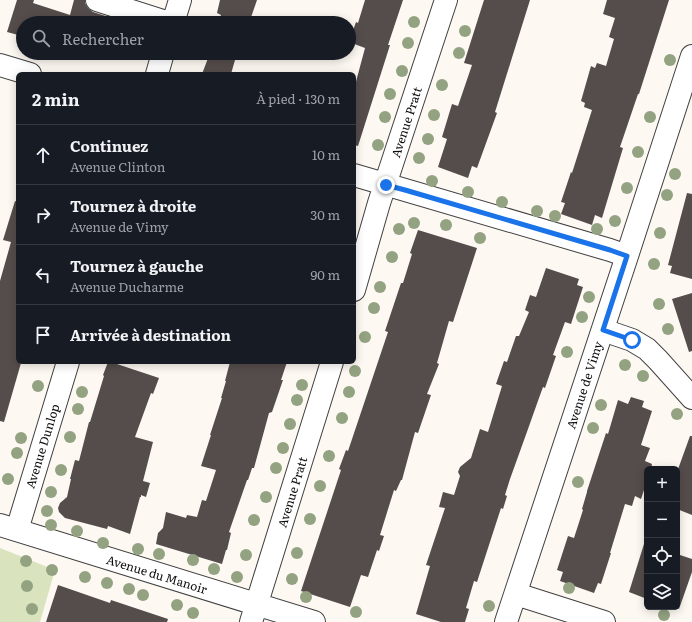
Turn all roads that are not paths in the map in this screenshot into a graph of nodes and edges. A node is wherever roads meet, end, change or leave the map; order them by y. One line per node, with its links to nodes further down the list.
1 (97, 0): 4 (street)
2 (180, 0): 5 (street)
3 (446, 0): 12 (street, Avenue Pratt)
4 (147, 16)
5 (175, 16)
6 (692, 56): 13 (street, Avenue de Vimy)
7 (161, 60): 10 (street)
8 (0, 65): 9 (street)
9 (23, 72)
10 (157, 72)
11 (356, 176): 12 (street)
12 (386, 185): 13 (street); 14 (street, Avenue Pratt)
13 (627, 256): 15 (street, Avenue de Vimy)
14 (356, 283)
15 (603, 330): 18 (street); 20 (street, Avenue de Vimy)
16 (67, 364): 19 (street, Avenue Dunlop)
17 (331, 364): 21 (street, Avenue Pratt)
18 (692, 398)
19 (8, 528): 21 (street, Avenue du Manoir)
20 (516, 594): 23 (street, Avenue de Vimy); 24 (street)
21 (254, 613): 22 (street, Avenue du Manoir)
22 (314, 622)
23 (506, 622)
24 (604, 622)

